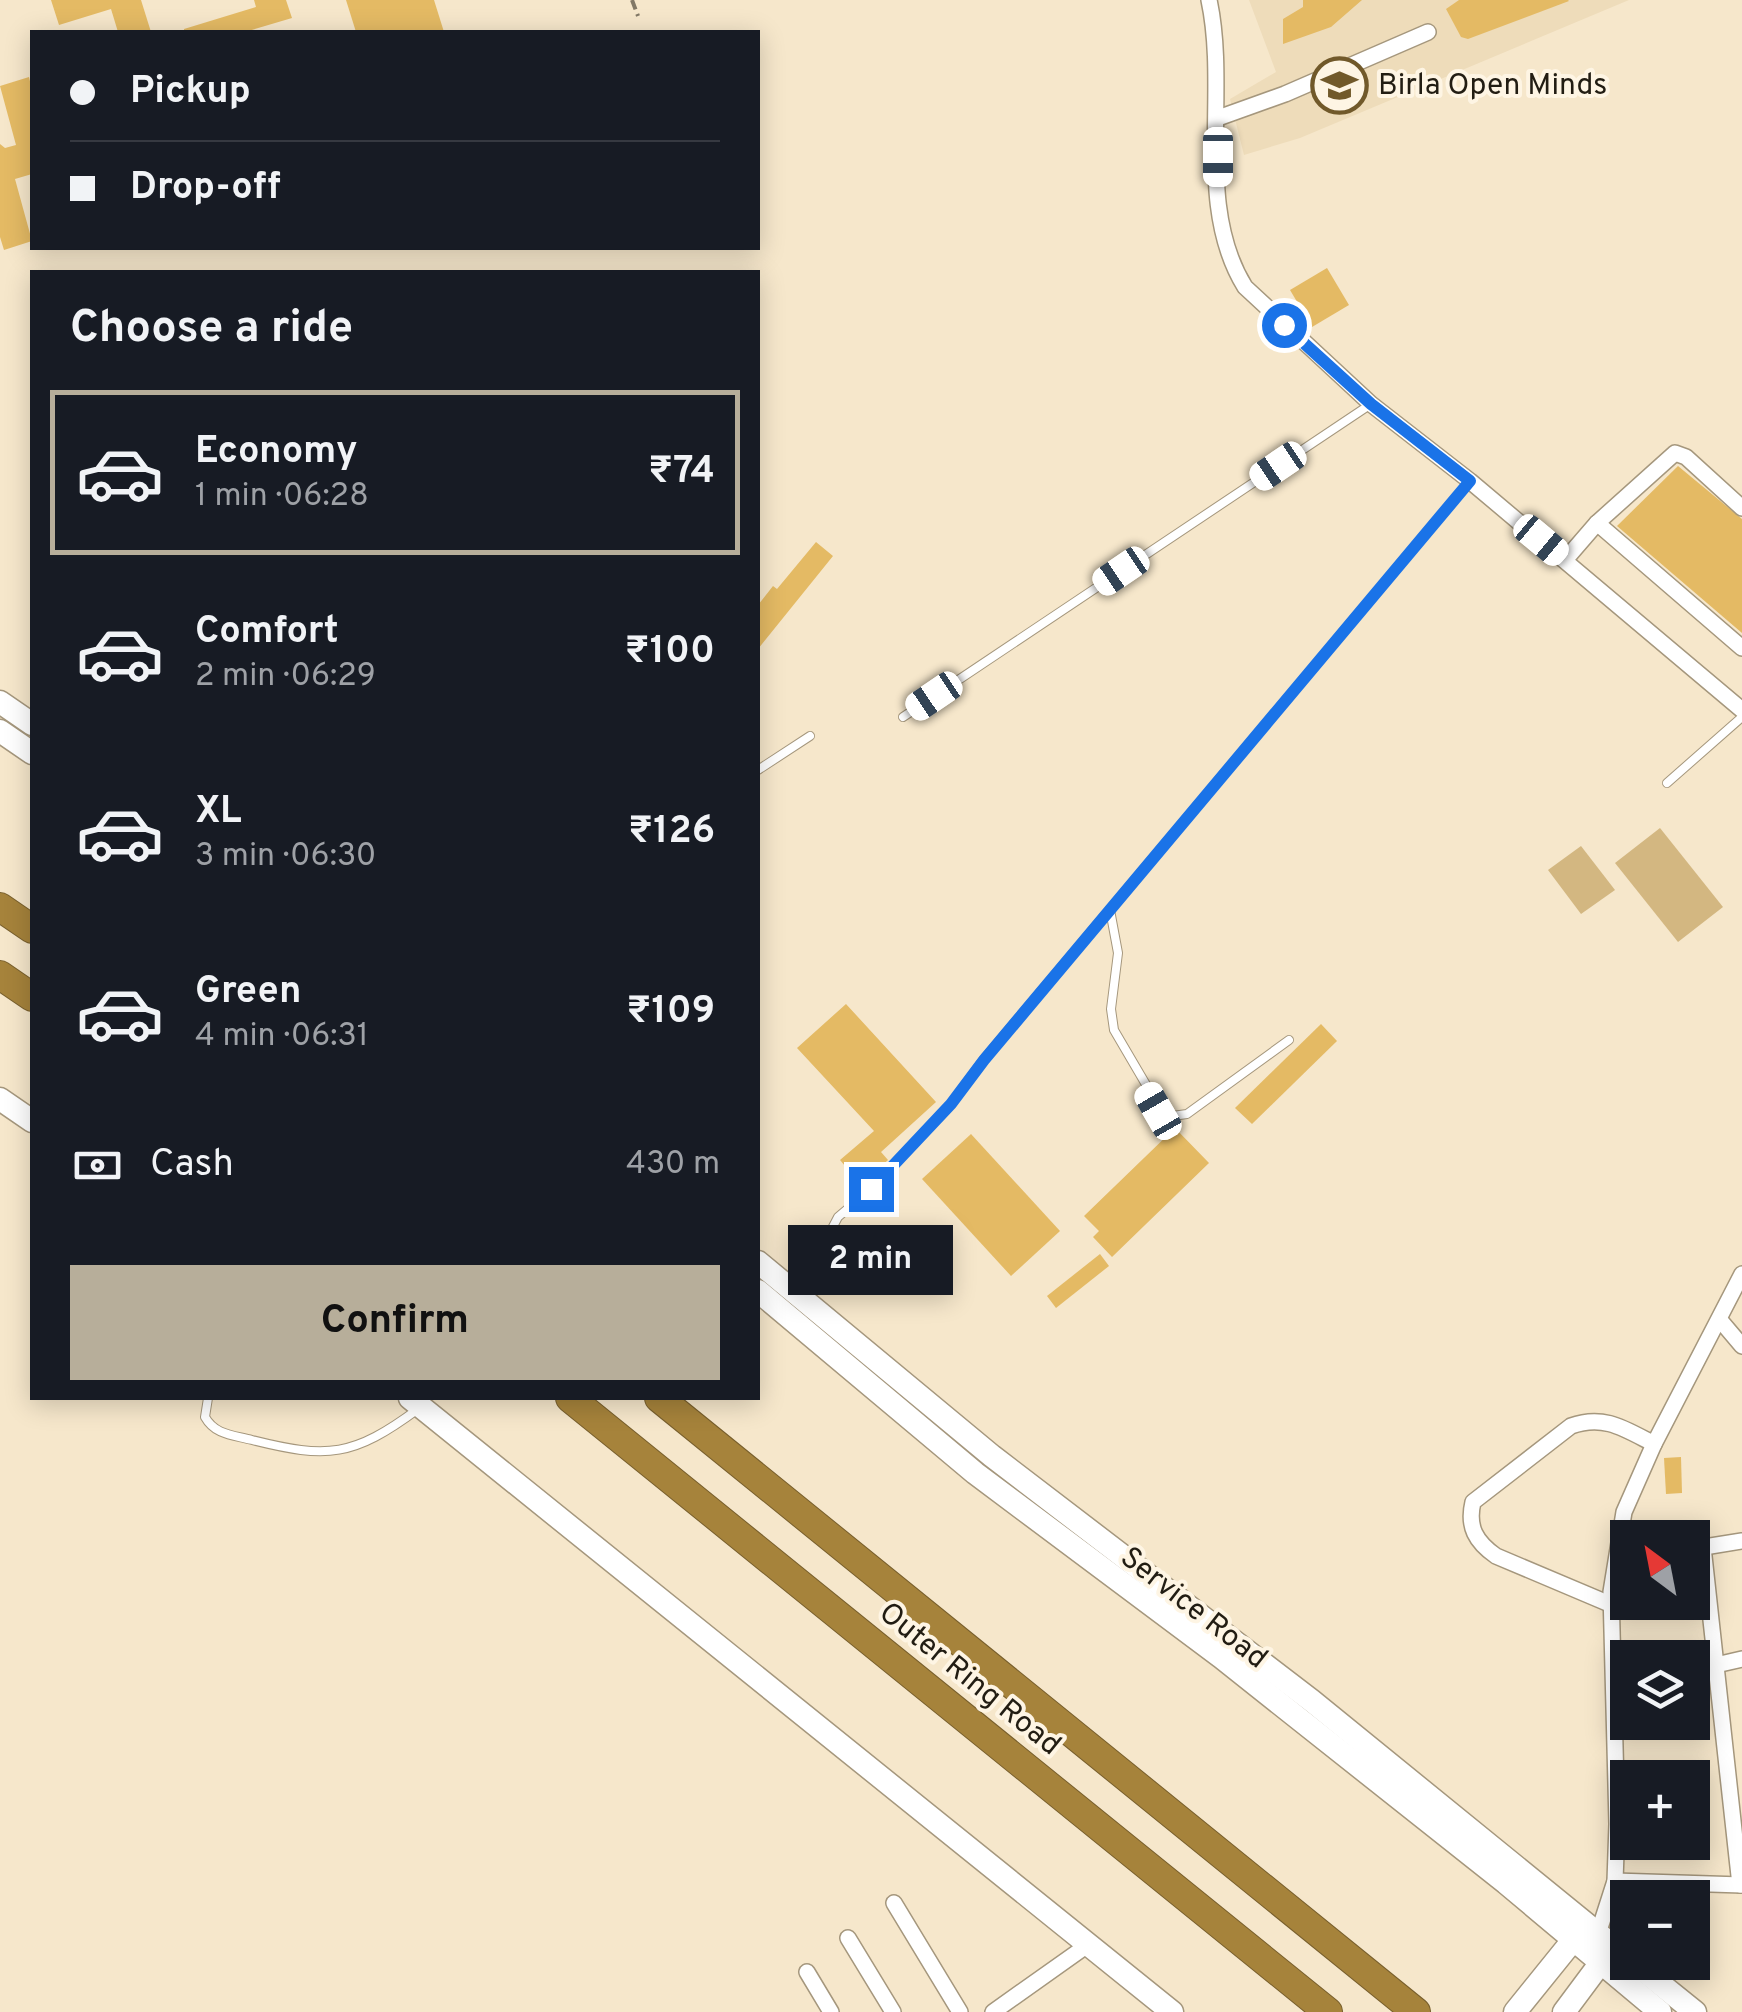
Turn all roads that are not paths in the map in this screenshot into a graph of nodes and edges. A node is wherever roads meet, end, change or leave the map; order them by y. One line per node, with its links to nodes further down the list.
1 (1209, 0): 3 (street)
2 (1428, 32): 3 (street)
3 (1218, 118): 4 (street)
4 (1371, 404): 5 (street); 12 (lane)
5 (1470, 481): 8 (street); 20 (lane)
6 (1742, 508): 7 (street)
7 (1596, 523): 8 (street); 9 (street)
8 (1565, 560): 11 (street)
9 (1742, 648)
10 (0, 702): 13 (main road)
11 (1742, 714): 18 (lane)
12 (902, 716)
13 (30, 723)
14 (0, 731): 16 (main road)
15 (810, 736): 17 (lane)
16 (30, 752)
17 (760, 769)
18 (1667, 783)
19 (0, 907): 21 (highway)
20 (1110, 910): 24 (lane); 30 (lane)
21 (30, 928)
22 (0, 975): 23 (highway)
23 (30, 996)
24 (1289, 1040)
25 (0, 1099): 26 (main road)
26 (30, 1119)
27 (760, 1264): 30 (main road, Service Road)
28 (1742, 1274): 31 (street)
29 (760, 1292): 54 (main road)
30 (798, 1294): 54 (main road, Service Road)
31 (1720, 1320): 32 (street); 37 (street)
32 (1742, 1346)
33 (208, 1400): 36 (lane)
34 (572, 1400): 62 (highway, Outer Ring Road)
35 (661, 1400): 63 (highway, Outer Ring Road)
36 (416, 1402): 53 (main road)
37 (1654, 1444): 38 (street); 41 (street)
38 (1624, 1520)
39 (1742, 1541): 40 (street)
40 (1710, 1546)
41 (1610, 1603)
42 (1612, 1620): 47 (street)
43 (1709, 1620): 45 (street)
44 (1742, 1659): 45 (street)
45 (1716, 1665): 46 (street)
46 (1734, 1759): 49 (street)
47 (1615, 1880)
48 (1710, 1884): 49 (street)
49 (1741, 1885)
50 (894, 1903): 59 (street)
51 (1610, 1912): 54 (street)
52 (848, 1938): 58 (street)
53 (1089, 1944): 56 (street); 61 (main road)
54 (1604, 1947): 64 (main road); 65 (main road); 66 (main road); 67 (main road, Service Road)
55 (808, 1972): 57 (street)
56 (1020, 2004): 60 (street)
57 (831, 2012)
58 (893, 2012)
59 (960, 2012)
60 (993, 2012)
61 (1172, 2012)
62 (1328, 2012)
63 (1416, 2012)
64 (1515, 2012)
65 (1564, 2012)
66 (1660, 2012)
67 (1696, 2012)

